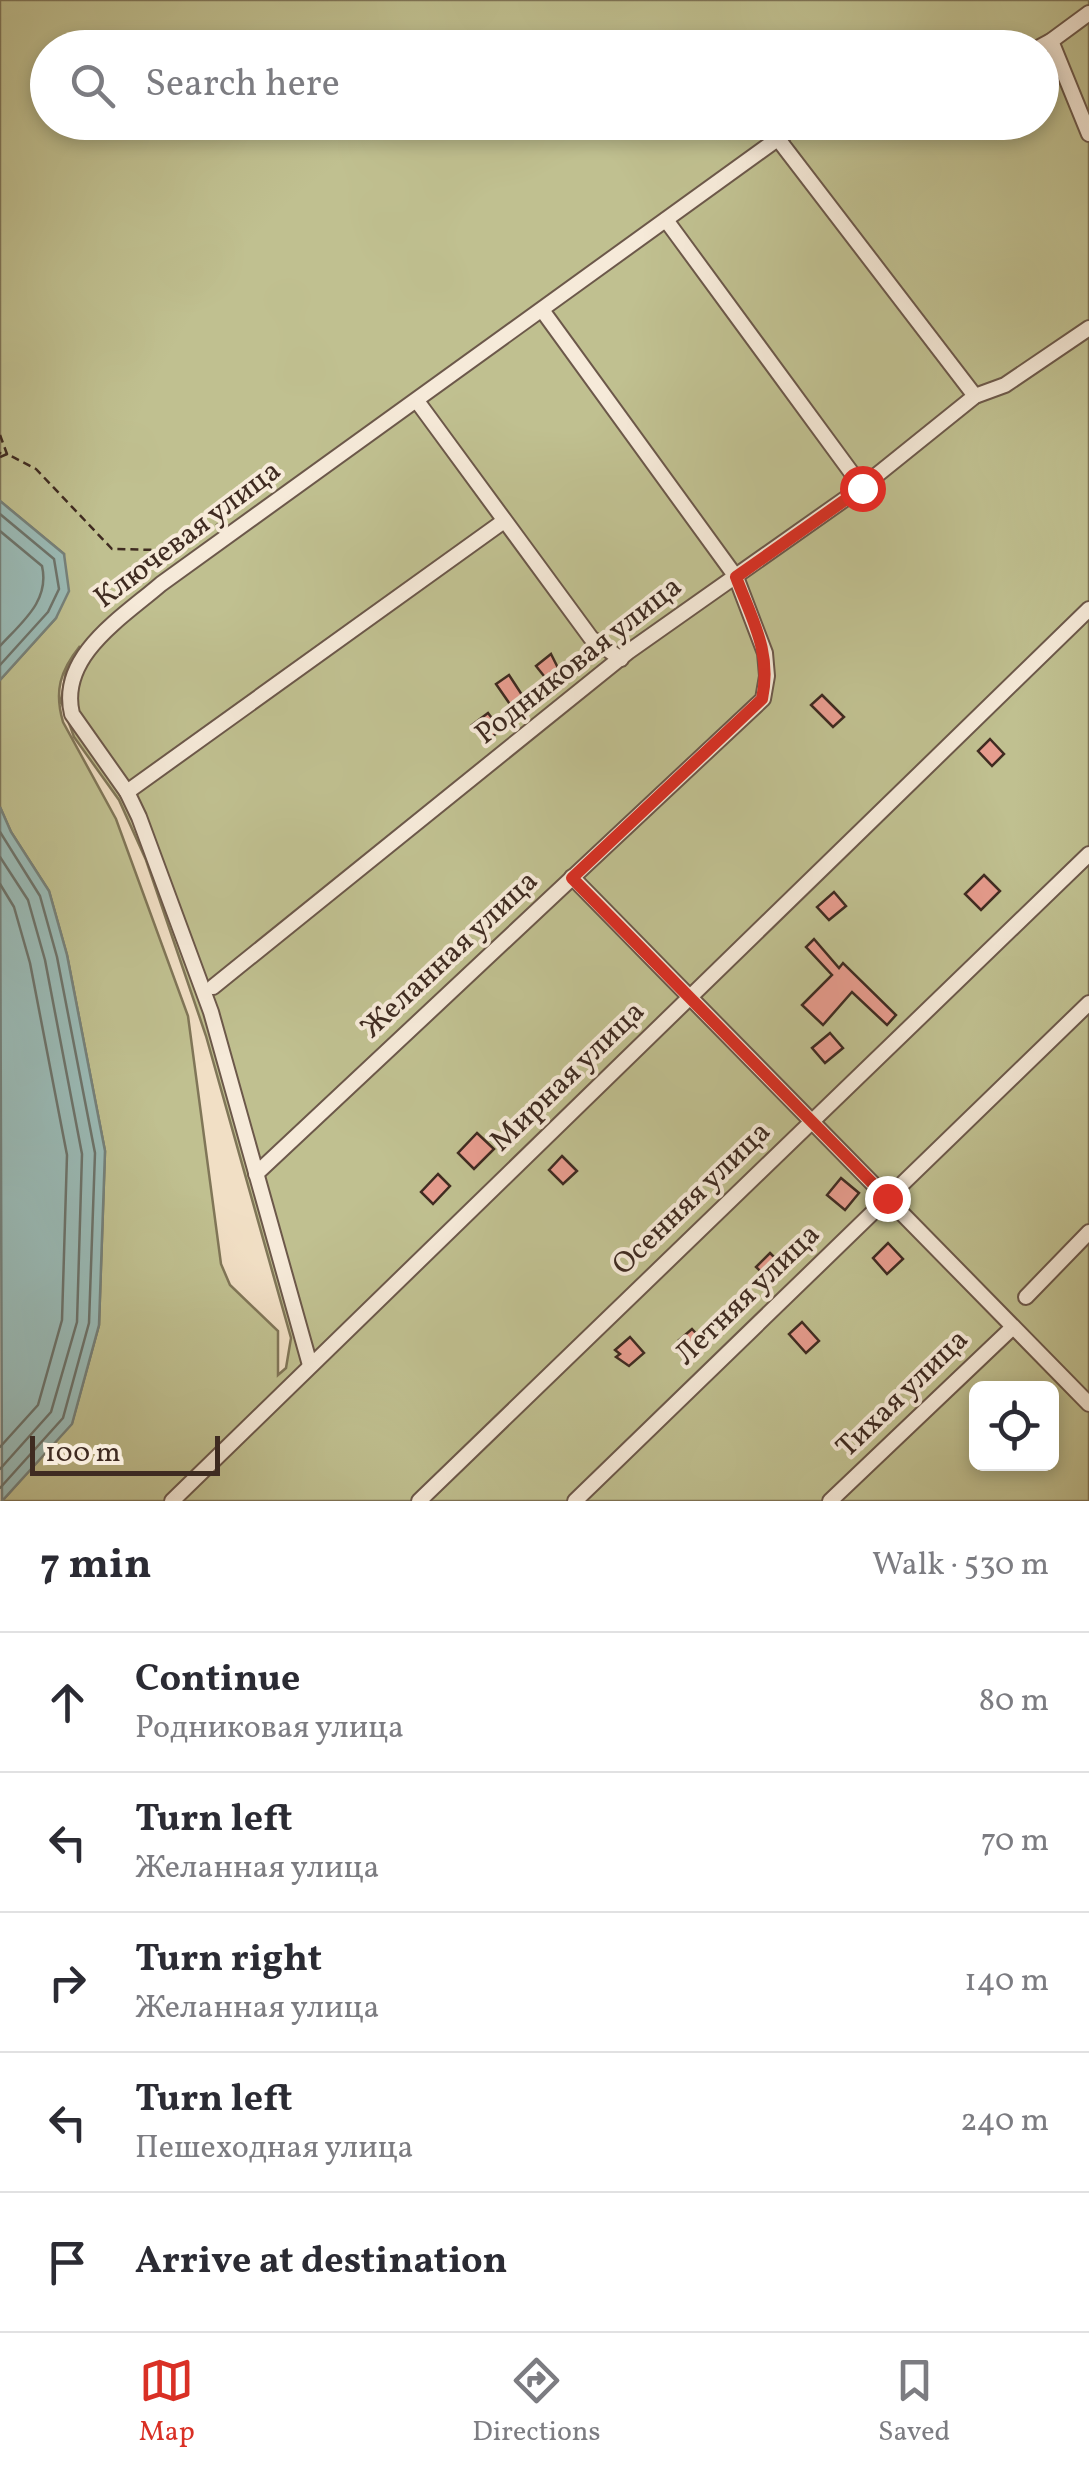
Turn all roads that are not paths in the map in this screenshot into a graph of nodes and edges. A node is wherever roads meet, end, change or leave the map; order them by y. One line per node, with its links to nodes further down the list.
1 (1089, 13): 2 (street)
2 (1059, 34)
3 (1059, 73): 4 (street)
4 (1089, 134)
5 (777, 140): 7 (street, Ключевая улица)
6 (779, 140): 10 (street)
7 (666, 220): 8 (street, Ключевая улица); 12 (street)
8 (542, 310): 11 (street, Ключевая улица); 14 (street, Желанная улица)
9 (1089, 328): 10 (street, Родниковая улица)
10 (976, 396): 12 (street, Родниковая улица)
11 (417, 400): 13 (street); 17 (street, Ключевая улица)
12 (862, 488): 14 (street, Родниковая улица)
13 (504, 520): 16 (street); 17 (street)
14 (736, 577): 16 (street, Родниковая улица); 19 (street, Желанная улица)
15 (1089, 610): 21 (street, Мирная улица)
16 (621, 659): 20 (street, Родниковая улица)
17 (127, 792): 24 (street, Ключевая улица)
18 (1089, 854): 23 (street, Осенняя улица)
19 (572, 878): 21 (street); 24 (street, Желанная улица)
20 (213, 986)
21 (690, 997): 23 (street); 29 (street, Мирная улица)
22 (1089, 1003): 25 (street, Летняя улица)
23 (812, 1122): 25 (street); 32 (street, Осенняя улица)
24 (256, 1174): 29 (street, Ключевая улица)
25 (887, 1198): 28 (street); 33 (street, Летняя улица)
26 (1089, 1232): 27 (street)
27 (1026, 1297)
28 (1013, 1326): 30 (street); 34 (street, Тихая улица)
29 (310, 1366): 31 (street, Мирная улица)
30 (1089, 1404)
31 (172, 1501)
32 (419, 1501)
33 (576, 1501)
34 (830, 1501)

